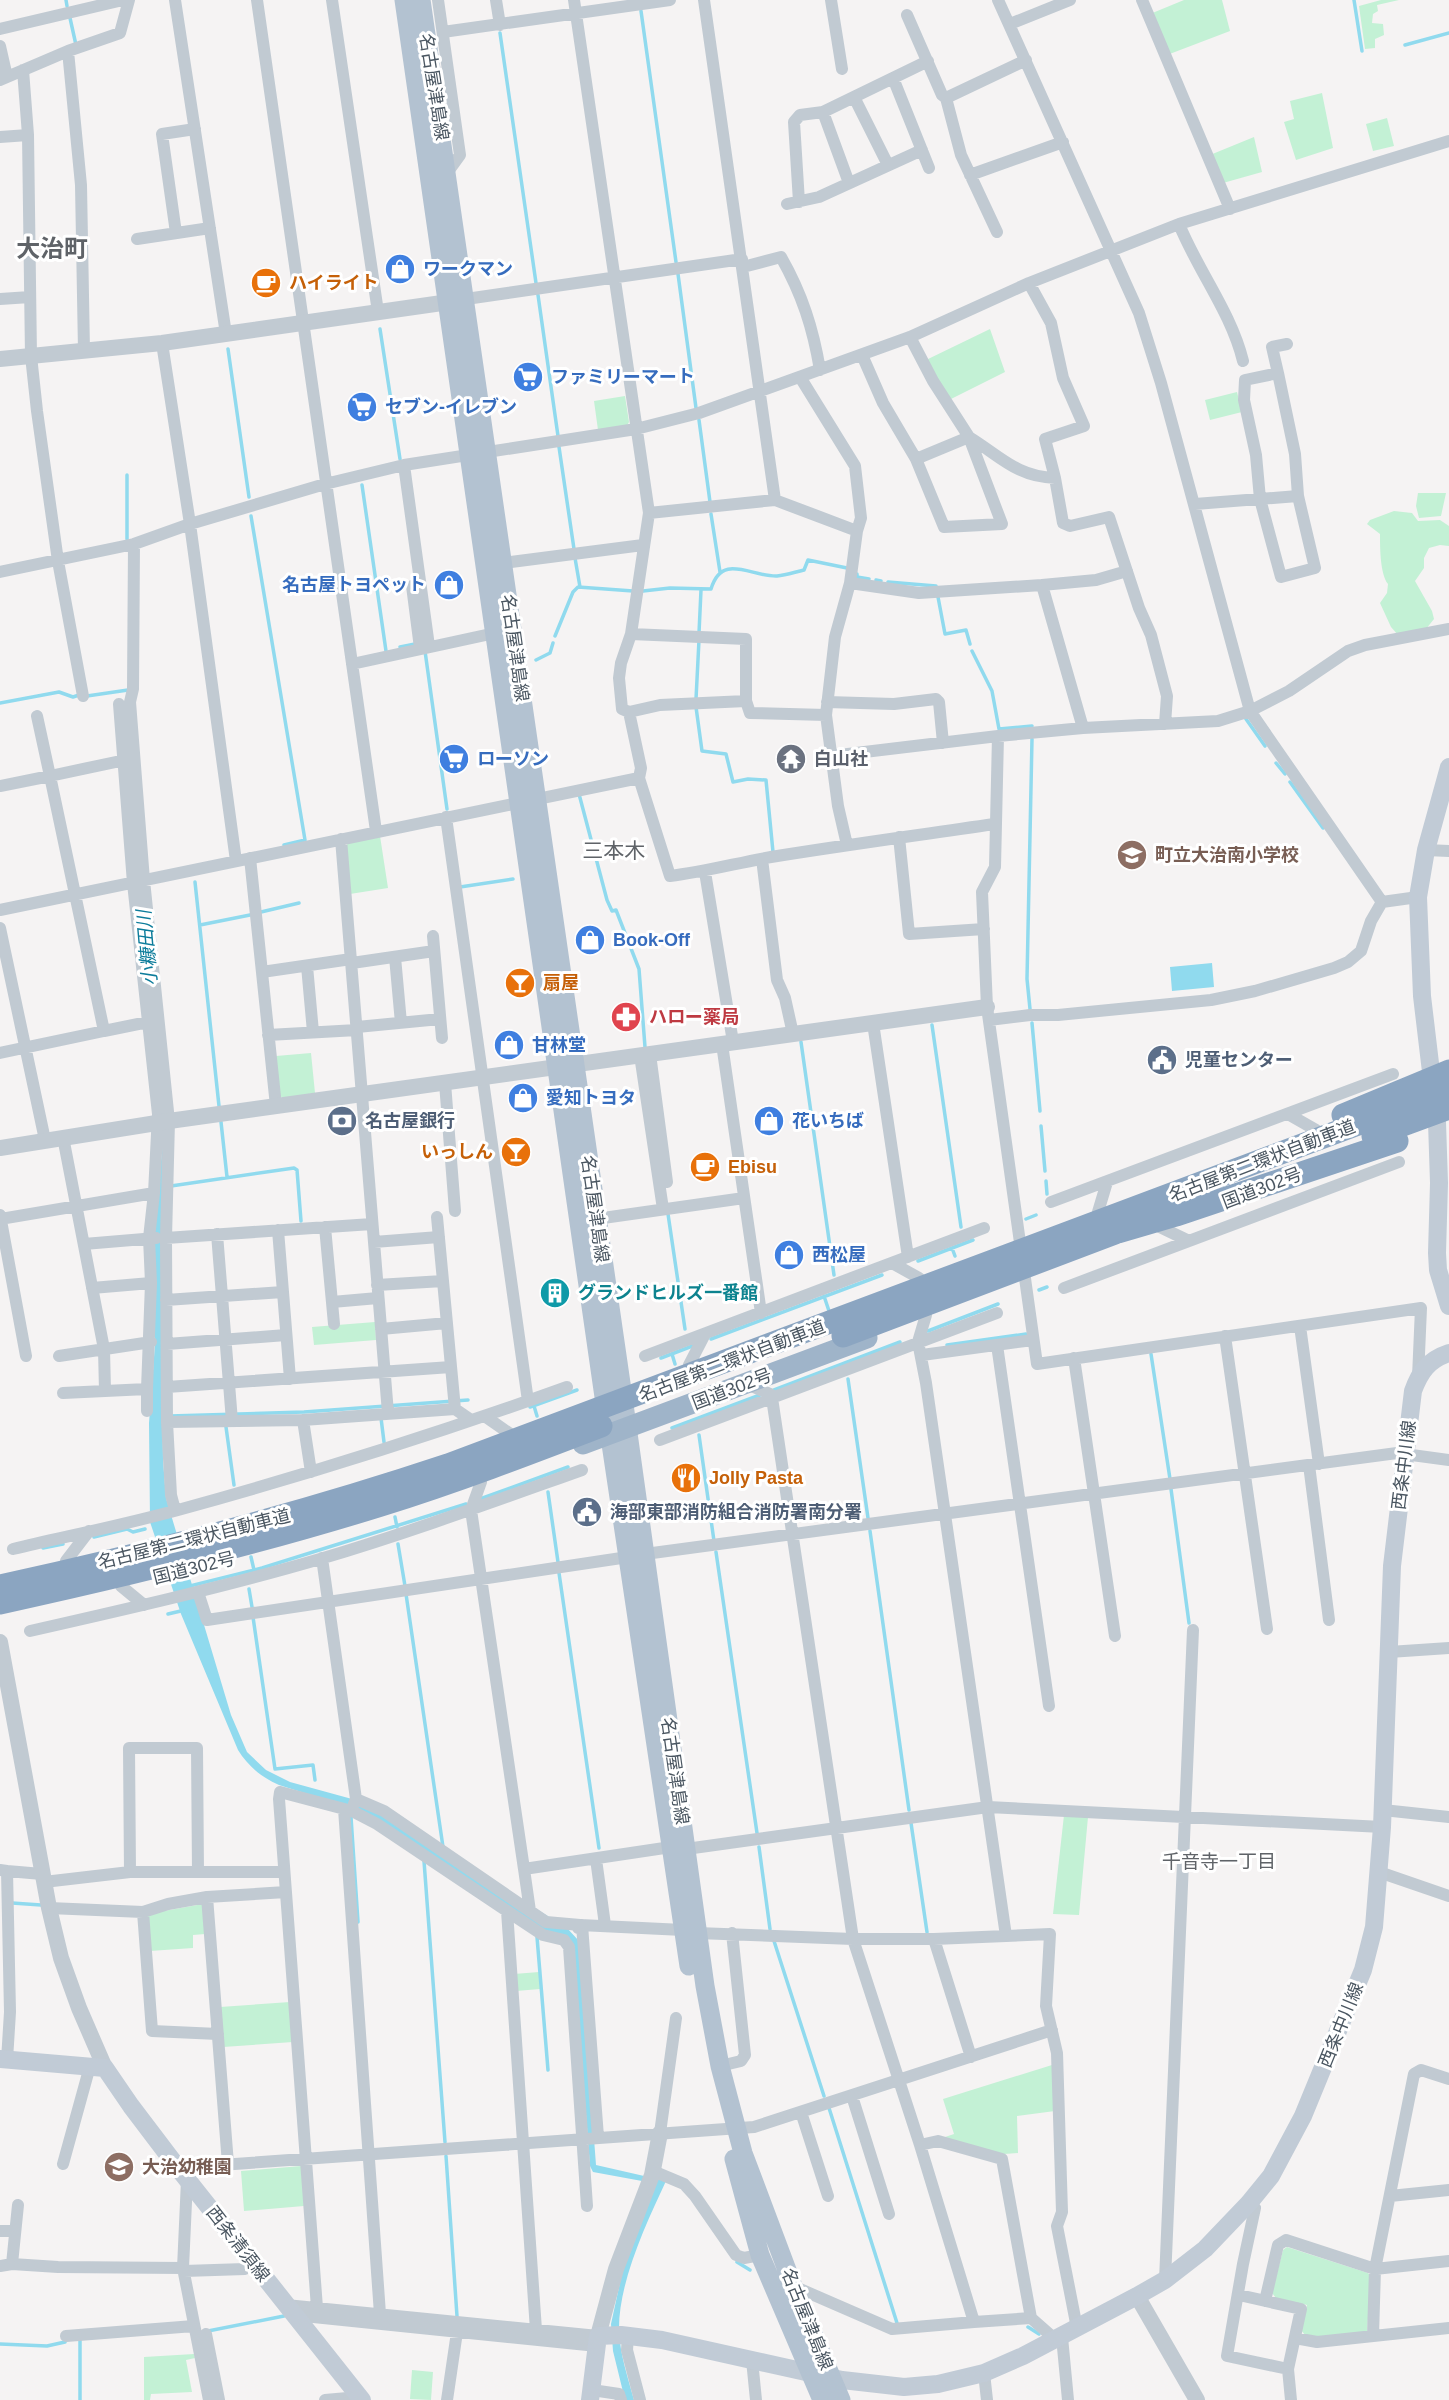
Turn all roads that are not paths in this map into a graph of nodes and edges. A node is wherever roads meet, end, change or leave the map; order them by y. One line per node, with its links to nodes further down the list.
1 (123, 0): 21 (street)
2 (129, 0): 24 (street)
3 (176, 0): 34 (street)
4 (257, 0): 59 (street)
5 (332, 0): 58 (street)
6 (404, 0): 57 (main road, 名古屋津島線)
7 (421, 0): 42 (main road, 名古屋津島線)
8 (438, 0): 22 (street)
9 (496, 0): 20 (street)
10 (574, 0): 17 (street)
11 (670, 0): 17 (street)
12 (704, 0): 52 (street)
13 (831, 0): 27 (street)
14 (998, 0): 19 (street)
15 (1070, 0): 19 (street)
16 (1142, 0): 45 (street)
17 (576, 15): 20 (street); 53 (street)
18 (907, 15): 26 (street)
19 (1010, 24): 25 (street)
20 (500, 25): 22 (street)
21 (0, 29)
22 (443, 32): 42 (street)
23 (0, 46): 29 (street)
24 (68, 51): 28 (street); 64 (street)
25 (1026, 60): 32 (street); 38 (street)
26 (928, 61): 30 (street); 32 (street)
27 (842, 69)
28 (23, 71): 29 (street); 35 (street)
29 (4, 78)
30 (893, 78): 31 (street); 39 (street)
31 (854, 97): 33 (street); 40 (street)
32 (946, 97): 43 (street)
33 (823, 112): 44 (street); 44 (street)
34 (195, 130): 47 (street); 49 (street)
35 (28, 135): 36 (street); 55 (street)
36 (0, 137)
37 (1449, 141): 45 (street)
38 (1063, 142): 43 (street); 51 (street)
39 (922, 150): 40 (street); 41 (street)
40 (888, 165): 44 (street)
41 (929, 168)
42 (447, 173): 57 (main road, 名古屋津島線)
43 (970, 175): 48 (street)
44 (849, 183)
45 (1230, 209): 46 (street)
46 (1180, 224): 51 (street); 68 (street)
47 (210, 228): 49 (street); 60 (street)
48 (997, 232)
49 (176, 233): 50 (street)
50 (137, 239)
51 (1112, 250): 54 (street); 83 (street)
52 (742, 263): 53 (street); 69 (street); 72 (street)
53 (615, 277): 57 (street); 73 (street)
54 (1029, 283): 61 (street); 78 (street)
55 (30, 298): 56 (street); 66 (street)
56 (0, 299)
57 (457, 301): 58 (street); 75 (main road, 名古屋津島線)
58 (378, 312): 59 (street)
59 (302, 323): 60 (street); 79 (street)
60 (226, 334): 62 (street)
61 (910, 337): 65 (street); 74 (street)
62 (162, 343): 64 (street); 85 (street)
63 (1287, 344): 70 (street)
64 (84, 351): 66 (street)
65 (862, 355): 69 (street); 76 (street)
66 (31, 356): 67 (street); 89 (street)
67 (0, 359)
68 (1243, 361)
69 (820, 370): 71 (street)
70 (1278, 373): 80 (street); 81 (street)
71 (800, 377): 72 (street); 86 (street)
72 (760, 390): 73 (street); 82 (street)
73 (636, 429): 75 (street); 84 (street)
74 (970, 437): 76 (street); 76 (street); 78 (street)
75 (478, 454): 77 (street); 90 (main road, 名古屋津島線); 96 (main road, 名古屋津島線)
76 (916, 459)
77 (400, 466): 79 (street); 98 (street)
78 (1055, 478): 91 (street)
79 (326, 484): 85 (street); 99 (street)
80 (1298, 496): 81 (street); 81 (street)
81 (1259, 499): 83 (street)
82 (775, 500): 84 (street); 86 (street)
83 (1195, 504): 104 (street)
84 (649, 513): 88 (street)
85 (190, 524): 87 (street); 128 (street)
86 (857, 531): 93 (street)
87 (134, 544): 89 (street); 112 (street)
88 (643, 545): 90 (street); 97 (street)
89 (58, 561): 92 (street); 100 (street)
90 (503, 563): 117 (main road, 名古屋津島線)
91 (1127, 571): 94 (street); 107 (street)
92 (0, 572)
93 (850, 583): 94 (street); 103 (street)
94 (1042, 585): 108 (street)
95 (1449, 629): 104 (street)
96 (495, 633): 98 (street); 117 (main road, 名古屋津島線)
97 (631, 634): 101 (street); 105 (street)
98 (425, 647): 99 (street)
99 (352, 664): 120 (street)
100 (83, 696)
101 (746, 701): 103 (street); 105 (street)
102 (119, 704): 112 (street)
103 (826, 708): 110 (street); 111 (street)
104 (1250, 711): 107 (street); 133 (street)
105 (629, 712): 115 (street)
106 (37, 716): 114 (street)
107 (1165, 724): 108 (street)
108 (1083, 728): 109 (street)
109 (998, 736): 110 (street); 119 (street)
110 (943, 743): 111 (street)
111 (831, 756): 123 (street)
112 (128, 759): 114 (street); 130 (street)
113 (1449, 767): 124 (main road)
114 (50, 775): 116 (street); 131 (street)
115 (639, 778): 117 (street); 129 (street)
116 (0, 786)
117 (528, 799): 118 (street); 158 (main road, 名古屋津島線)
118 (446, 817): 120 (street); 160 (street)
119 (994, 824): 121 (street); 136 (street)
120 (376, 831): 122 (street)
121 (899, 838): 123 (street); 136 (street)
122 (341, 839): 126 (street); 140 (street)
123 (847, 845): 127 (street)
124 (1426, 850): 125 (street); 132 (main road)
125 (1449, 851)
126 (250, 858): 128 (street); 142 (street)
127 (762, 859): 129 (street); 151 (street)
128 (236, 861): 130 (street)
129 (705, 872): 154 (street)
130 (138, 882): 131 (street); 145 (street); 167 (street)
131 (75, 895): 134 (street); 149 (street)
132 (1418, 897): 133 (street); 161 (main road)
133 (1382, 902): 143 (street)
134 (0, 910)
135 (0, 928): 155 (street)
136 (984, 929): 143 (street)
137 (433, 936): 138 (street)
138 (434, 951): 139 (street); 144 (street)
139 (395, 957): 140 (street); 146 (street)
140 (351, 961): 141 (street); 148 (street)
141 (307, 966): 142 (street); 150 (street)
142 (262, 972): 152 (street)
143 (988, 1013): 147 (street); 194 (street)
144 (440, 1019): 146 (street); 153 (street)
145 (148, 1022): 149 (street); 167 (street)
146 (401, 1023): 148 (street)
147 (873, 1023): 151 (street); 198 (street)
148 (357, 1028): 150 (street); 163 (street)
149 (104, 1031): 155 (street)
150 (313, 1032): 152 (street)
151 (793, 1034): 154 (street)
152 (268, 1035): 164 (street)
153 (442, 1038)
154 (727, 1043): 157 (street); 176 (street)
155 (25, 1048): 156 (street); 170 (street)
156 (0, 1053)
157 (645, 1054): 158 (street); 180 (street)
158 (566, 1066): 160 (street); 185 (main road, 名古屋津島線); 246 (main road, 名古屋津島線)
159 (1393, 1074): 165 (street)
160 (483, 1077): 162 (street); 248 (street)
161 (1445, 1082): 166 (main road); 168 (highway, 国道302号); 280 (highway, 名古屋第二環状自動車道)
162 (445, 1083): 163 (street); 181 (street)
163 (362, 1094): 164 (street); 186 (street)
164 (276, 1107): 167 (street)
165 (1289, 1114): 168 (street); 174 (street)
166 (1446, 1117): 173 (highway, 国道302号); 211 (main road); 284 (highway, 名古屋第二環状自動車道)
167 (163, 1122): 169 (street); 175 (street); 193 (street)
168 (1316, 1130): 182 (highway, 国道302号)
169 (63, 1137): 170 (street); 179 (street)
170 (45, 1140): 171 (street)
171 (0, 1148)
172 (1399, 1162): 177 (street)
173 (1312, 1169): 177 (street); 188 (highway, 国道302号)
174 (1107, 1182): 178 (street); 182 (street)
175 (154, 1193): 179 (street); 193 (street)
176 (744, 1198): 180 (street); 212 (street)
177 (1298, 1200): 195 (street)
178 (1052, 1202)
179 (76, 1206): 184 (street); 197 (street)
180 (667, 1208): 185 (street)
181 (455, 1211)
182 (1098, 1212): 194 (highway, 国道302号)
183 (437, 1217): 192 (street)
184 (0, 1218): 230 (street)
185 (596, 1219): 246 (main road, 名古屋津島線)
186 (372, 1224): 187 (street); 196 (street)
187 (326, 1227): 190 (street); 210 (street)
188 (1160, 1227): 195 (street); 201 (highway, 国道302号)
189 (984, 1228): 198 (street)
190 (278, 1230): 191 (street); 206 (street)
191 (217, 1234): 193 (street); 208 (street)
192 (439, 1237): 196 (street); 202 (street)
193 (159, 1238): 197 (street); 203 (street); 209 (street)
194 (1020, 1241): 200 (highway, 国道302号); 201 (street)
195 (1189, 1241): 205 (street)
196 (374, 1242): 207 (street)
197 (84, 1244): 204 (street)
198 (908, 1257): 199 (street)
199 (892, 1263): 200 (street); 212 (street)
200 (919, 1278): 234 (highway, 国道302号)
201 (1024, 1278): 214 (highway, 国道302号); 223 (street)
202 (443, 1281): 207 (street); 215 (street)
203 (151, 1283): 204 (street); 224 (street)
204 (92, 1287): 227 (street)
205 (1064, 1288)
206 (283, 1292): 208 (street); 220 (street)
207 (378, 1292): 210 (street); 218 (street)
208 (222, 1296): 209 (street); 222 (street)
209 (166, 1300): 225 (street)
210 (332, 1302): 216 (street)
211 (1449, 1306)
212 (761, 1312): 219 (street)
213 (997, 1313): 228 (street)
214 (926, 1315): 228 (street); 240 (highway, 国道302号)
215 (447, 1323): 218 (street); 235 (street)
216 (334, 1324)
217 (1300, 1326): 221 (street); 237 (street); 262 (street)
218 (381, 1329): 236 (street)
219 (705, 1334): 232 (street); 234 (street)
220 (286, 1335): 222 (street); 238 (street)
221 (1224, 1336): 233 (street); 265 (street)
222 (225, 1339): 225 (street); 239 (street)
223 (1033, 1340): 226 (street); 233 (street)
224 (150, 1342): 227 (street); 243 (street)
225 (167, 1344): 241 (street)
226 (997, 1345): 228 (street); 268 (street)
227 (104, 1349): 231 (street); 244 (street)
228 (920, 1349): 247 (street); 271 (street)
229 (1449, 1353): 237 (main road)
230 (26, 1356)
231 (59, 1356)
232 (645, 1356)
233 (1074, 1358): 267 (street)
234 (689, 1365): 246 (highway, 国道302号)
235 (451, 1367): 236 (street); 249 (street)
236 (384, 1372): 238 (street); 250 (street)
237 (1418, 1377): 260 (main road, 西条中川線)
238 (290, 1378): 239 (street)
239 (229, 1383): 241 (street); 252 (street)
240 (746, 1384): 247 (street); 257 (highway, 国道302号)
241 (167, 1387): 254 (street)
242 (567, 1387): 248 (street)
243 (147, 1389): 244 (street); 251 (street)
244 (105, 1391): 245 (street)
245 (63, 1393)
246 (613, 1394): 257 (main road, 名古屋津島線); 258 (highway, 国道302号)
247 (772, 1398): 259 (street); 273 (street)
248 (528, 1401): 253 (street)
249 (454, 1403): 250 (street); 256 (street)
250 (387, 1408): 255 (street)
251 (147, 1411)
252 (231, 1416): 254 (street); 255 (street)
253 (486, 1417): 256 (street); 258 (street)
254 (167, 1418): 270 (street)
255 (303, 1420): 264 (street)
256 (471, 1420): 264 (street)
257 (618, 1431): 266 (highway, 国道302号); 275 (main road, 名古屋津島線)
258 (509, 1433): 277 (highway, 国道302号)
259 (660, 1440)
260 (1406, 1454): 261 (street); 262 (street); 294 (main road, 西条中川線)
261 (1449, 1460)
262 (1314, 1465): 265 (street); 287 (street)
263 (582, 1470): 269 (street)
264 (311, 1472): 270 (street)
265 (1245, 1474): 267 (street); 288 (street)
266 (481, 1482): 269 (street); 281 (highway, 国道302号)
267 (1094, 1495): 268 (street); 291 (street)
268 (1020, 1505): 271 (street); 295 (street)
269 (471, 1510): 276 (street); 279 (street)
270 (173, 1511): 272 (street)
271 (946, 1515): 273 (street); 297 (street)
272 (89, 1531): 274 (street); 277 (street)
273 (793, 1536): 275 (street); 301 (street)
274 (13, 1549)
275 (636, 1555): 279 (street); 302 (main road, 名古屋津島線)
276 (322, 1558): 282 (street); 283 (street)
277 (66, 1562): 278 (highway, 国道302号)
278 (0, 1576)
279 (483, 1579): 283 (street); 304 (street)
280 (0, 1586)
281 (121, 1586): 285 (street); 286 (highway, 国道302号)
282 (198, 1592): 283 (street); 285 (street)
283 (329, 1601): 296 (street)
284 (0, 1603)
285 (144, 1605): 289 (street)
286 (0, 1614)
287 (1329, 1620)
288 (1268, 1629)
289 (30, 1630)
290 (1193, 1630): 298 (street)
291 (1115, 1636)
292 (0, 1642): 310 (street)
293 (1449, 1648): 294 (street)
294 (1389, 1652): 300 (main road, 西条中川線)
295 (1049, 1706)
296 (352, 1806): 308 (street); 315 (street); 316 (street); 342 (street)
297 (988, 1807): 298 (street); 301 (street); 322 (street)
298 (1184, 1817): 300 (street); 363 (street)
299 (1449, 1818): 300 (street)
300 (1382, 1819): 309 (main road, 西条中川線)
301 (836, 1829): 302 (street); 323 (street)
302 (678, 1848): 303 (street); 320 (main road, 名古屋津島線)
303 (596, 1859): 304 (street); 318 (street)
304 (524, 1869): 316 (street)
305 (4, 1870): 310 (street); 330 (street)
306 (130, 1872): 307 (street); 307 (street); 310 (street)
307 (198, 1872): 308 (street)
308 (284, 1872): 311 (street)
309 (1379, 1872): 312 (street); 351 (main road, 西条中川線)
310 (43, 1878): 314 (street)
311 (286, 1892): 313 (street); 343 (street)
312 (1449, 1896)
313 (207, 1897): 317 (street); 328 (street)
314 (49, 1908): 317 (street); 332 (street)
315 (507, 1911): 325 (street); 340 (street)
316 (530, 1911): 319 (street)
317 (142, 1912): 328 (street)
318 (605, 1925): 319 (street); 320 (street)
319 (579, 1927): 325 (street); 339 (street)
320 (690, 1931): 321 (street); 331 (main road, 名古屋津島線); 337 (main road, 名古屋津島線)
321 (732, 1933): 323 (street); 331 (street)
322 (1006, 1936): 324 (street); 327 (street)
323 (853, 1938): 324 (street); 334 (street)
324 (934, 1939): 329 (street)
325 (564, 1940): 339 (street)
326 (676, 2018): 338 (street)
327 (1052, 2031): 329 (street); 377 (street)
328 (218, 2034): 345 (street)
329 (971, 2057): 334 (street)
330 (4, 2059): 332 (main road)
331 (720, 2066): 337 (main road, 名古屋津島線)
332 (98, 2067): 344 (street); 346 (main road, 西条清須線)
333 (1449, 2079): 350 (street)
334 (899, 2081): 335 (street); 341 (street)
335 (852, 2096): 336 (street); 354 (street)
336 (801, 2112): 337 (street); 349 (street)
337 (731, 2128): 338 (street); 357 (main road, 名古屋津島線); 364 (main road, 名古屋津島線)
338 (660, 2133): 339 (street); 347 (street)
339 (590, 2138): 340 (street); 353 (street)
340 (523, 2143): 342 (street); 375 (street)
341 (920, 2145): 371 (street); 372 (street)
342 (369, 2154): 343 (street); 370 (street)
343 (306, 2159): 345 (street); 368 (street)
344 (63, 2164)
345 (228, 2164): 346 (street)
346 (183, 2174): 359 (main road, 西条清須線); 362 (street)
347 (651, 2177): 357 (street); 380 (street)
348 (1449, 2190): 350 (street)
349 (828, 2196)
350 (1390, 2196): 361 (street)
351 (1249, 2203): 363 (main road, 西条中川線); 365 (street)
352 (18, 2205): 356 (street)
353 (587, 2206)
354 (889, 2214)
355 (0, 2231): 356 (street)
356 (15, 2231): 360 (street)
357 (760, 2255): 385 (main road, 名古屋津島線)
358 (1449, 2261): 361 (street)
359 (253, 2263): 362 (street); 369 (main road, 西条清須線)
360 (6, 2265): 362 (street)
361 (1375, 2269): 367 (street); 379 (street)
362 (184, 2270): 373 (street)
363 (1165, 2280): 366 (main road, 西条中川線)
364 (793, 2286): 372 (street); 387 (main road, 名古屋津島線)
365 (1239, 2295): 367 (street); 384 (street)
366 (1138, 2296): 377 (main road, 西条中川線); 402 (street)
367 (1265, 2301): 381 (street)
368 (317, 2308): 369 (street); 370 (street)
369 (290, 2310): 376 (street); 390 (main road, 西条清須線)
370 (380, 2315): 375 (street)
371 (1031, 2318): 372 (street); 377 (street)
372 (974, 2322)
373 (194, 2326): 378 (street); 382 (street)
374 (1449, 2328): 379 (street)
375 (537, 2330): 380 (street)
376 (457, 2332): 380 (street); 394 (street)
377 (1065, 2335): 386 (main road, 西条中川線); 401 (street)
378 (66, 2336)
379 (1373, 2336): 381 (street)
380 (611, 2338): 383 (main road); 389 (main road); 396 (street)
381 (1295, 2338): 384 (street)
382 (204, 2341): 391 (street); 392 (street)
383 (752, 2360): 385 (main road); 397 (street)
384 (1288, 2370): 403 (street)
385 (810, 2373): 387 (main road, 西条中川線); 398 (main road, 名古屋津島線)
386 (984, 2373): 388 (main road, 西条中川線); 400 (street)
387 (830, 2377): 388 (main road, 西条中川線); 399 (main road, 名古屋津島線)
388 (912, 2393)
389 (592, 2395): 395 (street)
390 (361, 2398): 393 (street)
391 (209, 2400)
392 (219, 2400)
393 (326, 2400)
394 (447, 2400)
395 (621, 2400)
396 (640, 2400)
397 (756, 2400)
398 (821, 2400)
399 (841, 2400)
400 (987, 2400)
401 (1068, 2400)
402 (1197, 2400)
403 (1291, 2400)

